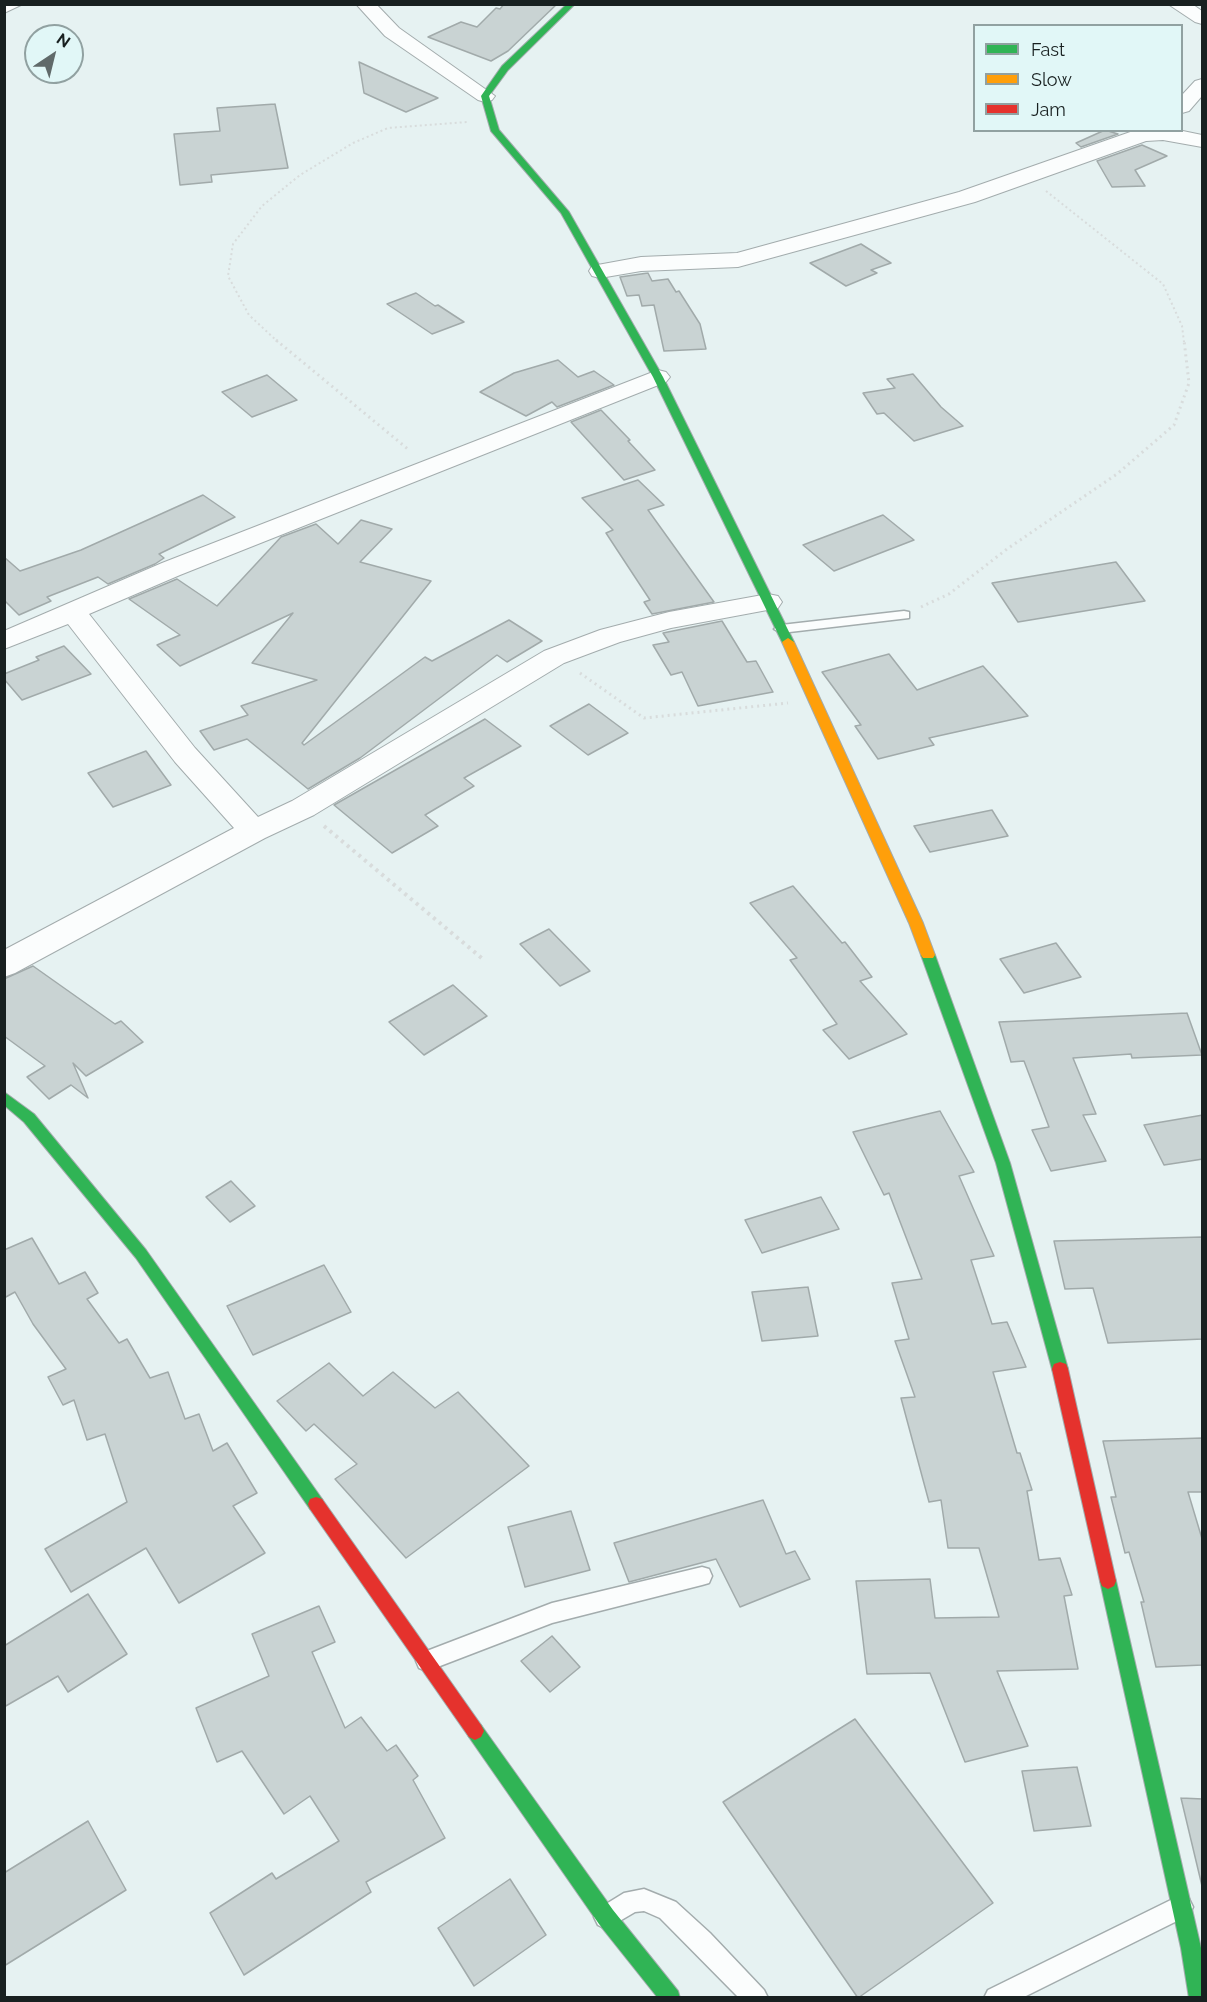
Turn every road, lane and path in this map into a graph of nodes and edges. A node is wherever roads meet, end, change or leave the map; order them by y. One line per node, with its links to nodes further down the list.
1 (14, 4): 5 (street)
2 (365, 4): 8 (street)
3 (572, 4): 8 (street)
4 (1177, 4): 6 (street)
5 (4, 8)
6 (1203, 18)
7 (1203, 86): 9 (street)
8 (485, 96): 10 (street)
9 (1183, 106)
10 (492, 121): 14 (street); 16 (path)
11 (1147, 133): 12 (street); 13 (street)
12 (1203, 141)
13 (1026, 176): 14 (street); 19 (path)
14 (600, 272): 15 (street)
15 (658, 377): 16 (street); 17 (street)
16 (430, 467): 18 (street)
17 (768, 602): 20 (street); 22 (street)
18 (73, 612): 21 (street); 25 (street)
19 (904, 615): 20 (lane)
20 (781, 628): 23 (street)
21 (4, 641)
22 (558, 656): 23 (path); 24 (street)
23 (815, 700): 31 (street)
24 (303, 808): 25 (street); 26 (path)
25 (254, 831): 27 (street)
26 (484, 960)
27 (4, 965)
28 (4, 1097): 30 (street)
29 (702, 1576): 30 (lane)
30 (426, 1661): 32 (street)
31 (1182, 1906): 35 (lane); 36 (street)
32 (606, 1917): 33 (street); 34 (lane)
33 (671, 1998)
34 (756, 1998)
35 (996, 1998)
36 (1199, 1998)

